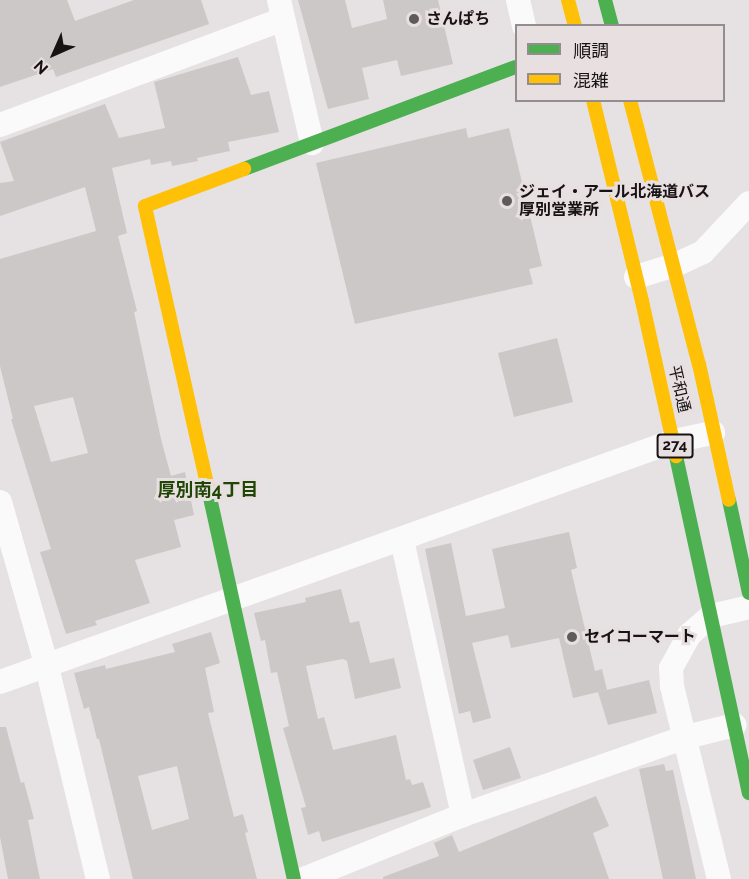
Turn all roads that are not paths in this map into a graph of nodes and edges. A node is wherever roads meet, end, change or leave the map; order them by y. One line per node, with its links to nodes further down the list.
1 (518, 0): 5 (street)
2 (568, 0): 6 (main road)
3 (605, 0): 7 (main road)
4 (281, 9): 11 (street); 12 (street)
5 (524, 24)
6 (574, 24)
7 (611, 24)
8 (515, 68): 12 (main road)
9 (593, 102): 15 (main road, 平和通 / 274)
10 (631, 102): 14 (main road, 平和通 / 274)
11 (0, 125)
12 (312, 143): 21 (main road)
13 (749, 203): 14 (street)
14 (674, 266): 15 (street); 16 (main road, 平和通 / 274)
15 (636, 277): 17 (main road, 平和通 / 274)
16 (713, 433): 17 (street); 20 (main road, 平和通 / 274)
17 (674, 441): 19 (street); 23 (main road, 平和通 / 274)
18 (0, 502): 24 (street)
19 (402, 540): 21 (street); 29 (street)
20 (749, 593)
21 (231, 600): 24 (street); 31 (main road)
22 (749, 607): 23 (street)
23 (711, 616): 26 (main road, 平和通 / 274); 27 (street)
24 (46, 667): 25 (street); 30 (street)
25 (0, 682)
26 (735, 725): 27 (street); 28 (main road, 平和通 / 274)
27 (686, 737): 29 (street); 33 (street)
28 (749, 793)
29 (463, 815): 32 (street)
30 (98, 879)
31 (294, 879)
32 (304, 879)
33 (719, 879)

